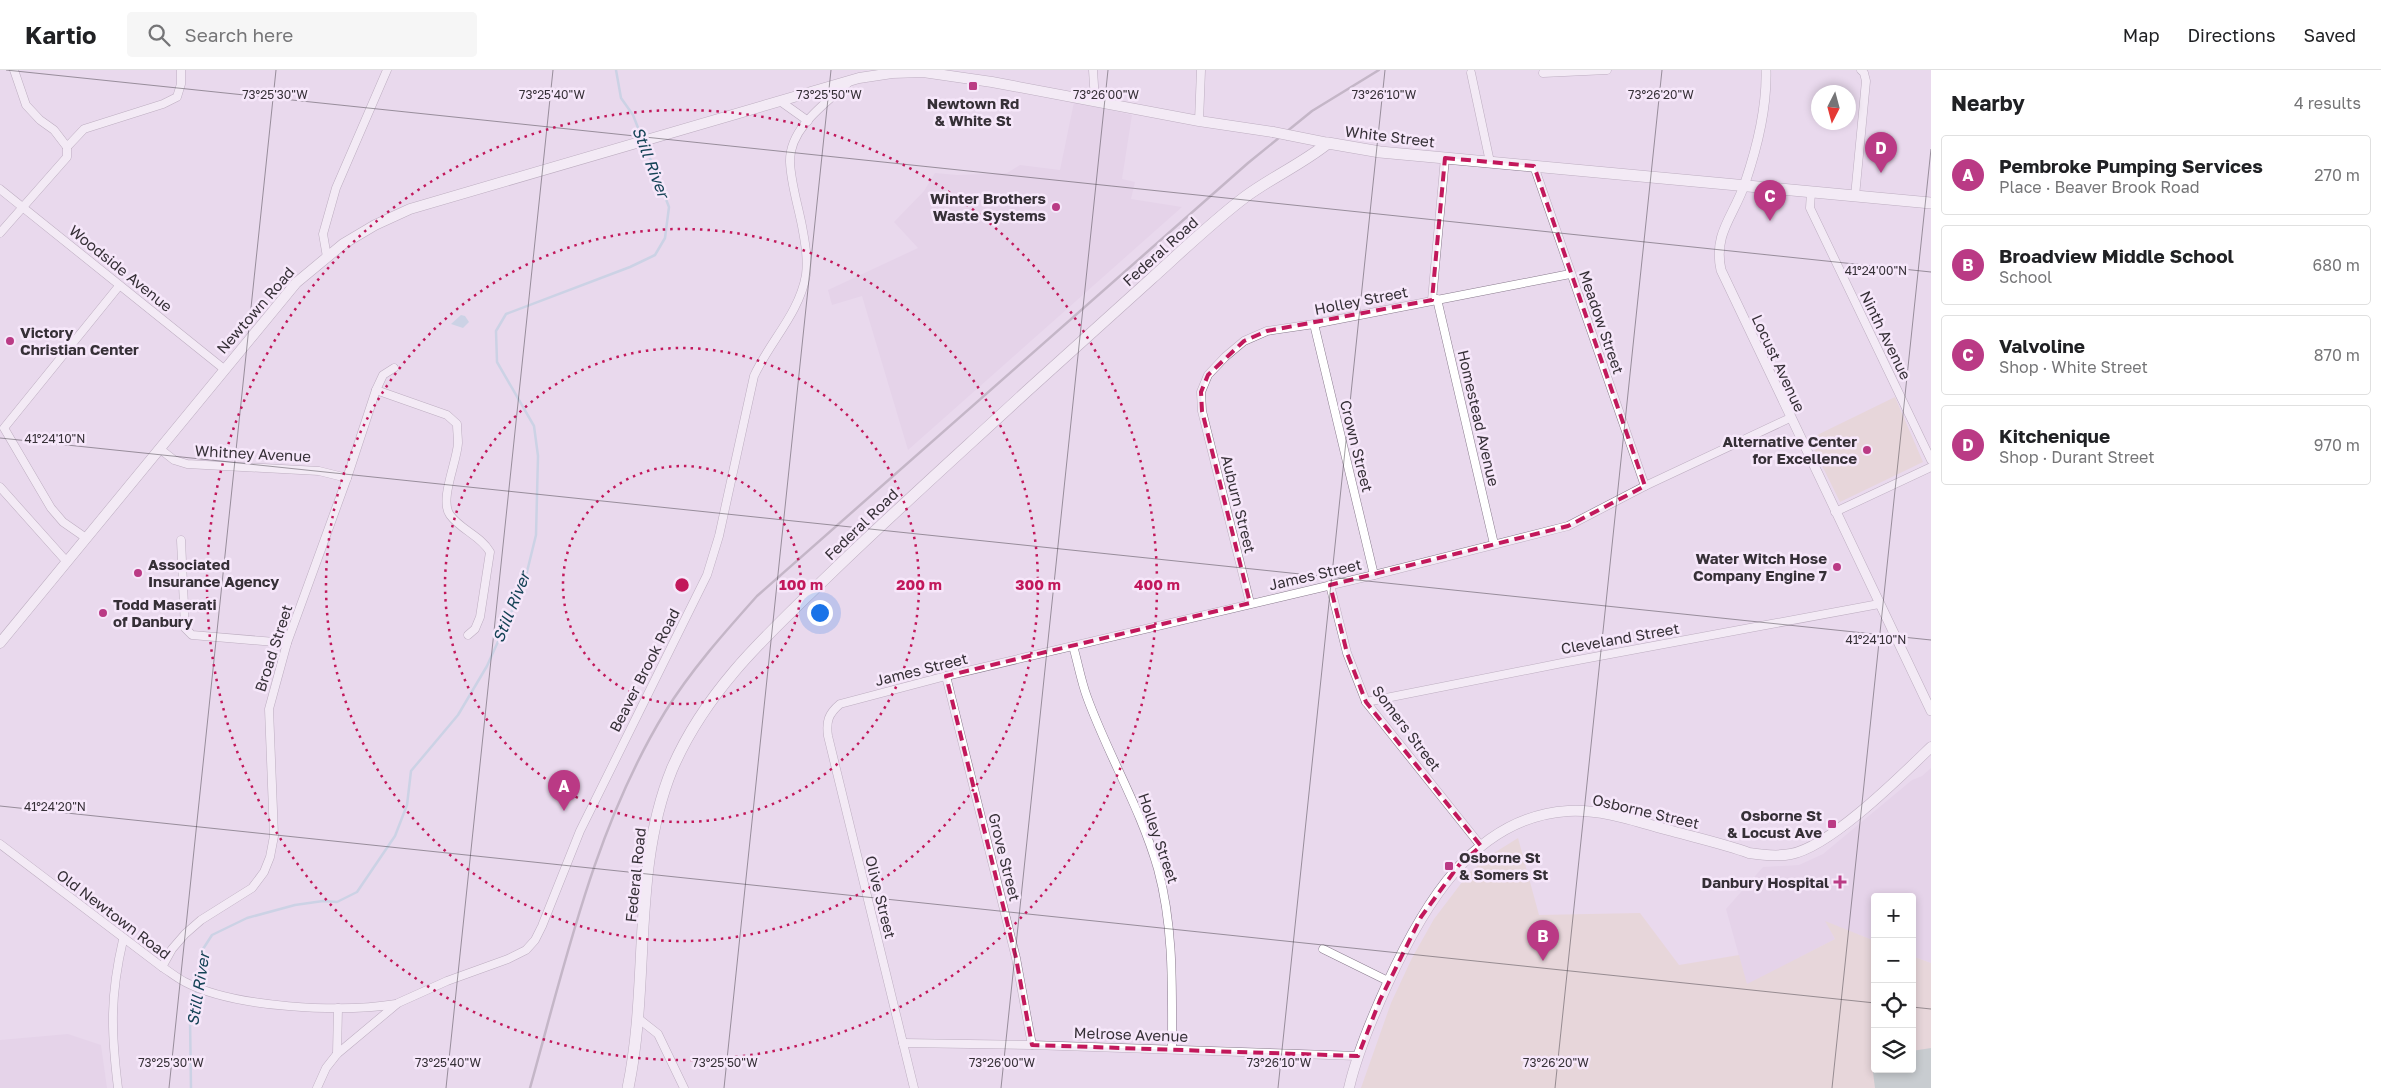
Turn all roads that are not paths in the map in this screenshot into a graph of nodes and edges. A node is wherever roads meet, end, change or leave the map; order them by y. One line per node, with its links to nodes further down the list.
1 (14, 70): 19 (street)
2 (181, 70): 19 (street)
3 (387, 70): 30 (street)
4 (858, 70): 13 (street)
5 (1093, 70): 15 (street)
6 (1200, 70): 17 (street)
7 (1607, 70): 11 (street)
8 (1766, 70): 23 (street, Locust Avenue)
9 (1861, 70): 26 (street)
10 (921, 71): 13 (main road, White Street); 15 (main road, White Street)
11 (1543, 73)
12 (1472, 74): 21 (street)
13 (850, 80): 14 (main road, Newtown Road); 16 (street, Beaver Brook Road)
14 (780, 101): 16 (street); 30 (main road, Newtown Road)
15 (1095, 101): 17 (main road, White Street)
16 (808, 121): 70 (street, Beaver Brook Road)
17 (1199, 121): 18 (main road, White Street, bridge)
18 (1328, 142): 20 (main road, White Street); 72 (main road, Federal Road)
19 (67, 147): 28 (street)
20 (1445, 158): 21 (main road, White Street); 33 (street, Homestead Avenue)
21 (1490, 162): 22 (main road, White Street)
22 (1534, 166): 23 (main road, White Street); 31 (street, Meadow Street)
23 (1745, 184): 25 (main road, White Street); 39 (street, Locust Avenue)
24 (0, 189): 28 (street, Woodside Avenue)
25 (1811, 192): 26 (main road, White Street); 41 (street, Ninth Avenue)
26 (1855, 196): 27 (main road, White Street)
27 (1931, 203)
28 (24, 206): 29 (street); 32 (street, Woodside Avenue)
29 (0, 233)
30 (327, 257): 36 (main road, Newtown Road)
31 (1570, 274): 33 (street, Holley Street); 44 (street, Meadow Street)
32 (119, 286): 36 (street, Woodside Avenue); 47 (street)
33 (1435, 299): 34 (street, Holley Street); 49 (street, Homestead Avenue)
34 (1314, 324): 38 (street, Holley Street); 51 (street, Crown Street)
35 (394, 368): 37 (street, Broad Street)
36 (224, 369): 40 (main road, Newtown Road)
37 (376, 390): 43 (street, Broad Street); 55 (street)
38 (1202, 412): 53 (street, Auburn Street)
39 (1790, 418): 44 (street, James Street); 46 (street, Locust Avenue)
40 (160, 449): 43 (street, Whitney Avenue); 47 (main road, Newtown Road)
41 (1931, 460)
42 (1931, 467): 46 (street)
43 (347, 478): 57 (street, Broad Street)
44 (1644, 486): 49 (street, James Street)
45 (0, 487): 50 (street)
46 (1835, 512): 54 (street, Locust Avenue)
47 (86, 538): 50 (main road, Newtown Road)
48 (181, 540): 57 (street)
49 (1494, 544): 51 (street, James Street)
50 (67, 562): 56 (main road, Newtown Road)
51 (1374, 575): 52 (street, James Street)
52 (1330, 585): 53 (street, James Street); 60 (street, Somers Street)
53 (1250, 603): 58 (street, James Street)
54 (1879, 604): 60 (street, Cleveland Street); 61 (street, Locust Avenue)
55 (468, 635)
56 (0, 643)
57 (287, 644): 68 (street, Broad Street)
58 (1073, 646): 59 (street, James Street); 75 (street, Holley Street)
59 (946, 676): 62 (street, James Street); 74 (street, Grove Street)
60 (1366, 702): 65 (street, Somers Street)
61 (1931, 711)
62 (830, 712): 73 (street, Olive Street)
63 (1931, 747): 65 (main road, Osborne Street)
64 (0, 844): 66 (street, Old Newtown Road)
65 (1481, 846): 69 (main road, Osborne Street)
66 (123, 940): 68 (street, Old Newtown Road); 78 (street)
67 (1323, 949): 69 (street)
68 (162, 968): 71 (street, Old Newtown Road)
69 (1388, 981): 77 (main road, Osborne Street)
70 (398, 1004): 71 (street, Old Newtown Road); 76 (street, Beaver Brook Road)
71 (338, 1008): 76 (street)
72 (639, 1019): 80 (main road, Federal Road); 81 (street)
73 (903, 1043): 74 (street, Melrose Avenue); 82 (street, Olive Street)
74 (1032, 1044): 75 (street, Melrose Avenue)
75 (1172, 1049): 77 (street, Melrose Avenue)
76 (337, 1054): 79 (street, Beaver Brook Road)
77 (1358, 1056): 83 (main road, Osborne Street)
78 (118, 1088)
79 (317, 1088)
80 (628, 1088)
81 (684, 1088)
82 (914, 1088)
83 (1349, 1088)

